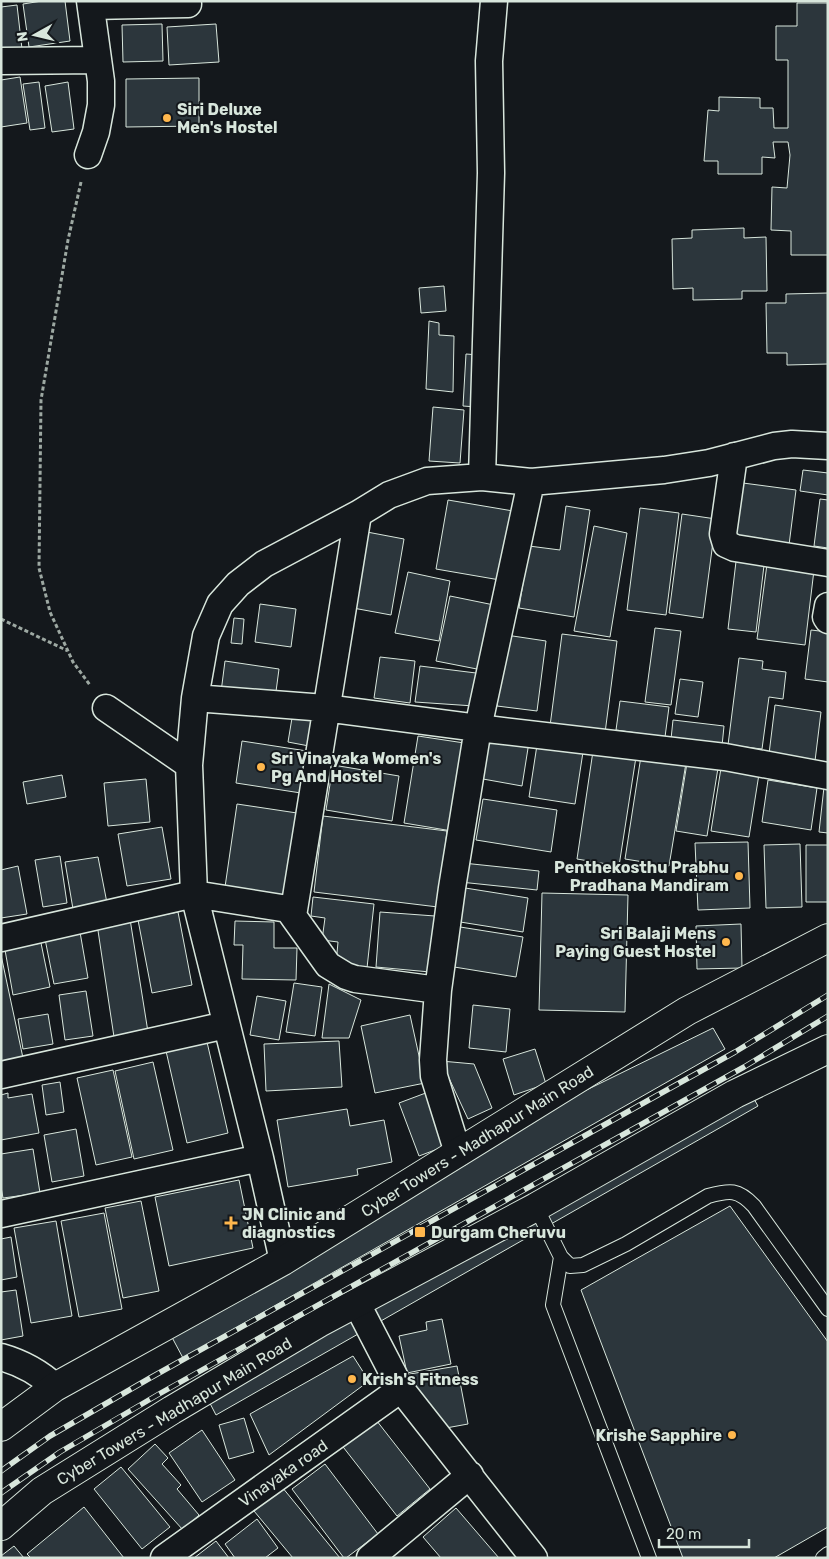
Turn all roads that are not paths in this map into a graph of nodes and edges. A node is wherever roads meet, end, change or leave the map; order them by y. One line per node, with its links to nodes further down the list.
1 (494, 1): 9 (street)
2 (90, 4): 3 (street); 4 (street)
3 (188, 4)
4 (98, 60): 5 (street); 6 (street)
5 (1, 61)
6 (88, 155)
7 (828, 446): 8 (street)
8 (734, 456): 10 (street); 12 (street)
9 (482, 477): 10 (street); 11 (street)
10 (530, 482): 18 (street)
11 (358, 514): 15 (street); 17 (street)
12 (828, 563)
13 (828, 606): 14 (street)
14 (828, 620)
15 (195, 698): 17 (street); 19 (street)
16 (106, 708): 19 (street)
17 (325, 708): 18 (street); 22 (street)
18 (478, 728): 20 (street); 25 (street)
19 (189, 765): 21 (street)
20 (828, 776)
21 (194, 894): 22 (street); 23 (street); 26 (street)
22 (293, 916): 25 (street)
23 (1, 938)
24 (828, 938): 29 (main road, Cyber Towers - Madhapur Main Road)
25 (438, 990): 29 (street)
26 (226, 1025): 28 (street); 30 (street)
27 (828, 1049): 31 (main road, Cyber Towers - Madhapur Main Road)
28 (1, 1075)
29 (458, 1153): 34 (main road, Cyber Towers - Madhapur Main Road)
30 (260, 1158): 32 (street); 34 (street)
31 (536, 1207): 33 (lane); 35 (main road, Cyber Towers - Madhapur Main Road)
32 (1, 1214)
33 (561, 1258): 36 (lane); 47 (lane)
34 (283, 1261): 38 (main road, Cyber Towers - Madhapur Main Road)
35 (357, 1304): 39 (street); 42 (main road, Cyber Towers - Madhapur Main Road)
36 (828, 1309)
37 (1, 1357): 38 (street)
38 (56, 1386): 40 (main road, Cyber Towers - Madhapur Main Road)
39 (401, 1389): 41 (street); 44 (street, Vinayaka road)
40 (1, 1427)
41 (470, 1475): 45 (street); 46 (street)
42 (1, 1526)
43 (828, 1554): 48 (lane)
44 (164, 1558)
45 (370, 1558)
46 (534, 1558)
47 (649, 1558)
48 (823, 1558)

